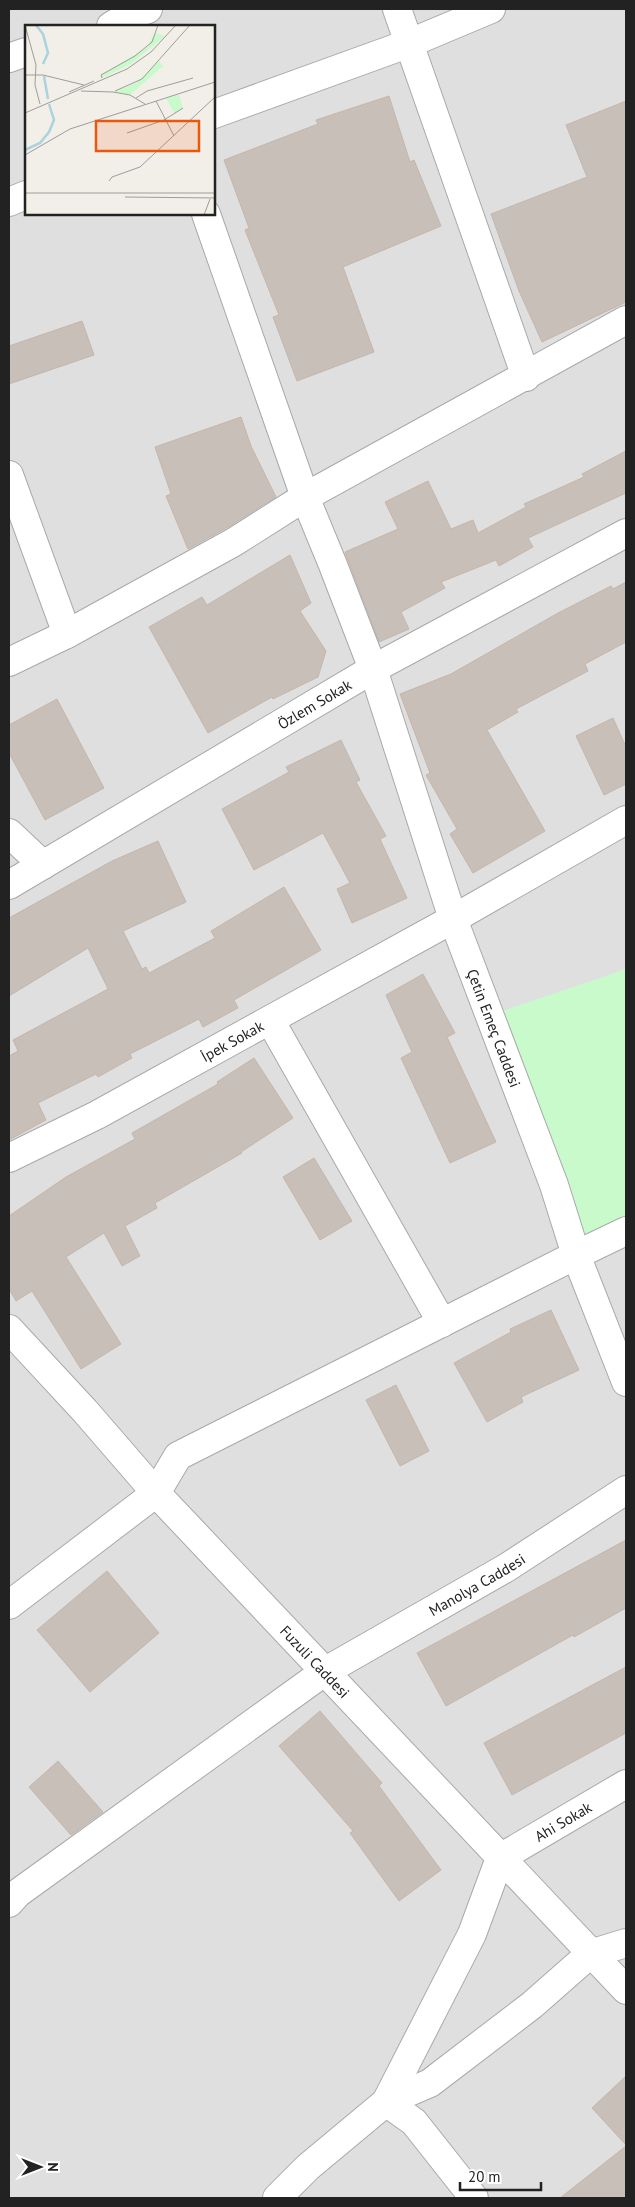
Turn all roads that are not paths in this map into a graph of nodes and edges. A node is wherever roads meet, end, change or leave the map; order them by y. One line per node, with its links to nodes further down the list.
1 (397, 9): 3 (street)
2 (491, 9): 3 (street)
3 (410, 43): 6 (street); 11 (street)
4 (25, 52): 5 (street)
5 (9, 58)
6 (215, 114)
7 (25, 194): 8 (street)
8 (9, 202)
9 (206, 215): 13 (street, Çetin Emeç Caddesi)
10 (626, 320): 11 (street)
11 (526, 377): 13 (street)
12 (9, 475): 15 (street)
13 (305, 497): 15 (street); 17 (street, Çetin Emeç Caddesi)
14 (626, 533): 17 (street, Özlem Sokak)
15 (67, 634): 16 (street)
16 (9, 662)
17 (373, 669): 20 (street, Özlem Sokak); 22 (street, Çetin Emeç Caddesi)
18 (626, 820): 22 (street, İpek Sokak)
19 (9, 833): 20 (street)
20 (43, 865): 21 (street, Özlem Sokak)
21 (9, 885)
22 (453, 919): 23 (street, İpek Sokak); 26 (street, Çetin Emeç Caddesi)
23 (270, 1020): 24 (street, İpek Sokak); 27 (street)
24 (9, 1158)
25 (626, 1231): 26 (street)
26 (576, 1255): 27 (street); 29 (street, Çetin Emeç Caddesi)
27 (442, 1323): 31 (street)
28 (9, 1329): 31 (street, Fuzuli Caddesi)
29 (626, 1382)
30 (626, 1490): 33 (street, Manolya Caddesi)
31 (156, 1493): 32 (street); 33 (street, Fuzuli Caddesi)
32 (9, 1605)
33 (324, 1672): 35 (street, Fuzuli Caddesi); 36 (street, Manolya Caddesi)
34 (626, 1784): 35 (street, Ahi Sokak)
35 (500, 1858): 38 (street, Fuzuli Caddesi); 40 (street)
36 (12, 1893)
37 (626, 1943): 38 (street)
38 (590, 1954): 39 (street, Fuzuli Caddesi); 40 (street)
39 (626, 1990)
40 (386, 2102): 41 (street); 42 (street)
41 (277, 2198)
42 (474, 2198)

